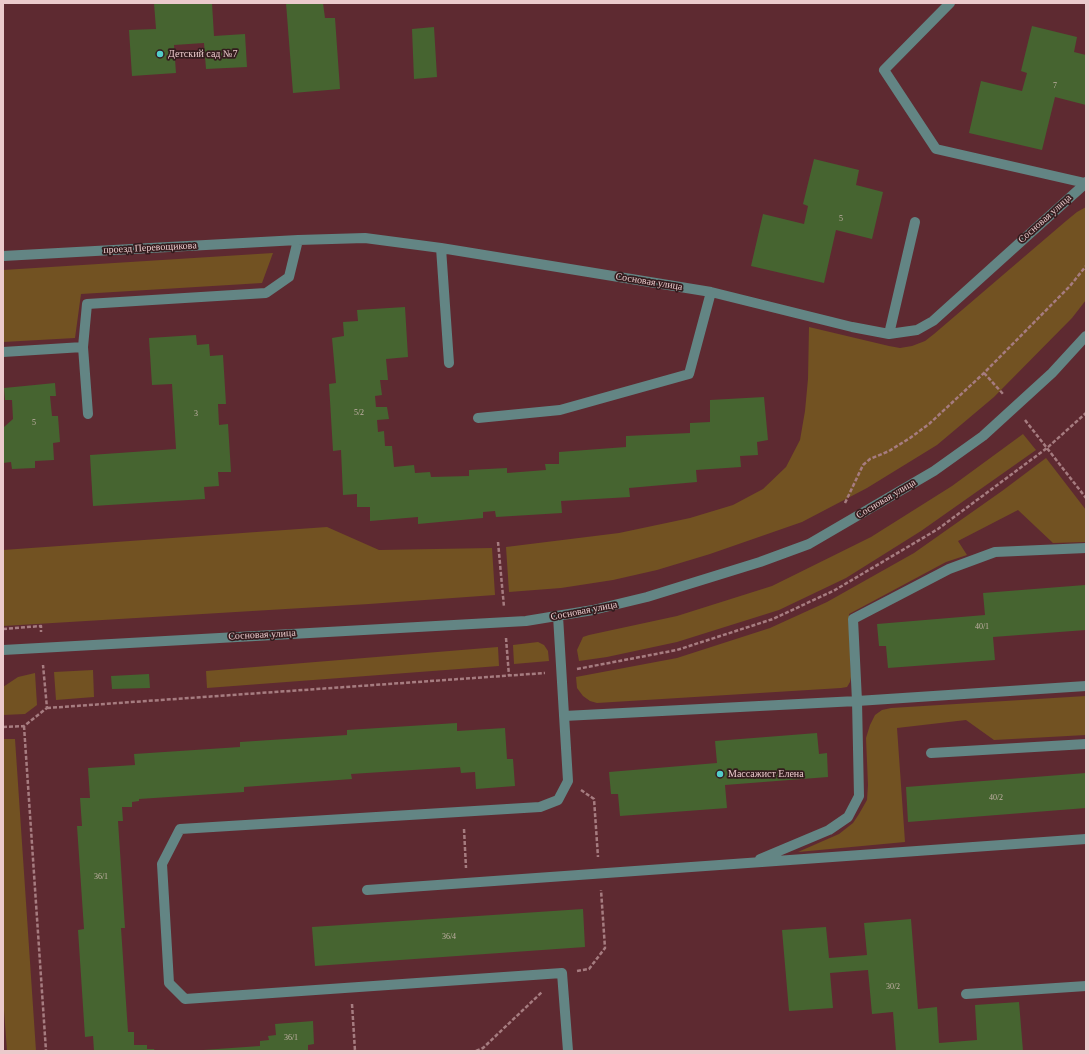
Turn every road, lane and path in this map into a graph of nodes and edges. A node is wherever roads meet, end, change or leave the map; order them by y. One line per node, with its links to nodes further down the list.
1 (950, 3): 2 (street)
2 (1086, 183): 9 (street, Сосновая улица)
3 (915, 222): 9 (street)
4 (298, 240): 5 (street, Сосновая улица); 6 (street, проезд Перевощикова); 11 (street)
5 (441, 248): 8 (street, Сосновая улица); 13 (street)
6 (3, 256)
7 (1086, 266): 14 (path)
8 (711, 292): 9 (street, Сосновая улица); 18 (street)
9 (889, 334)
10 (1086, 336): 15 (street, Сосновая улица)
11 (83, 347): 12 (street); 17 (street)
12 (3, 352)
13 (449, 363)
14 (984, 373): 15 (path); 21 (path)
15 (1015, 407): 19 (path); 21 (street, Сосновая улица)
16 (1086, 413): 19 (path)
17 (88, 414)
18 (478, 418)
19 (1047, 448): 20 (path); 27 (path)
20 (1086, 498)
21 (833, 530): 25 (street, Сосновая улица)
22 (498, 542): 24 (path)
23 (1086, 548): 29 (street)
24 (502, 594)
25 (558, 616): 26 (street, Сосновая улица); 27 (street)
26 (3, 650)
27 (561, 672): 30 (path); 31 (street)
28 (1086, 686): 29 (street)
29 (857, 701): 31 (street); 38 (street)
30 (46, 708)
31 (564, 716): 35 (street)
32 (3, 727): 46 (path)
33 (1086, 744): 34 (street)
34 (931, 753)
35 (568, 781): 36 (street); 39 (path)
36 (464, 812): 40 (path); 44 (street)
37 (1086, 839): 38 (street)
38 (754, 862): 39 (street)
39 (600, 873): 40 (street); 42 (path)
40 (466, 882): 41 (street)
41 (367, 890)
42 (562, 972): 44 (street); 48 (path); 49 (street)
43 (1086, 986): 45 (street)
44 (351, 987): 47 (path)
45 (966, 994)
46 (46, 1051)
47 (356, 1051)
48 (476, 1051)
49 (568, 1051)

